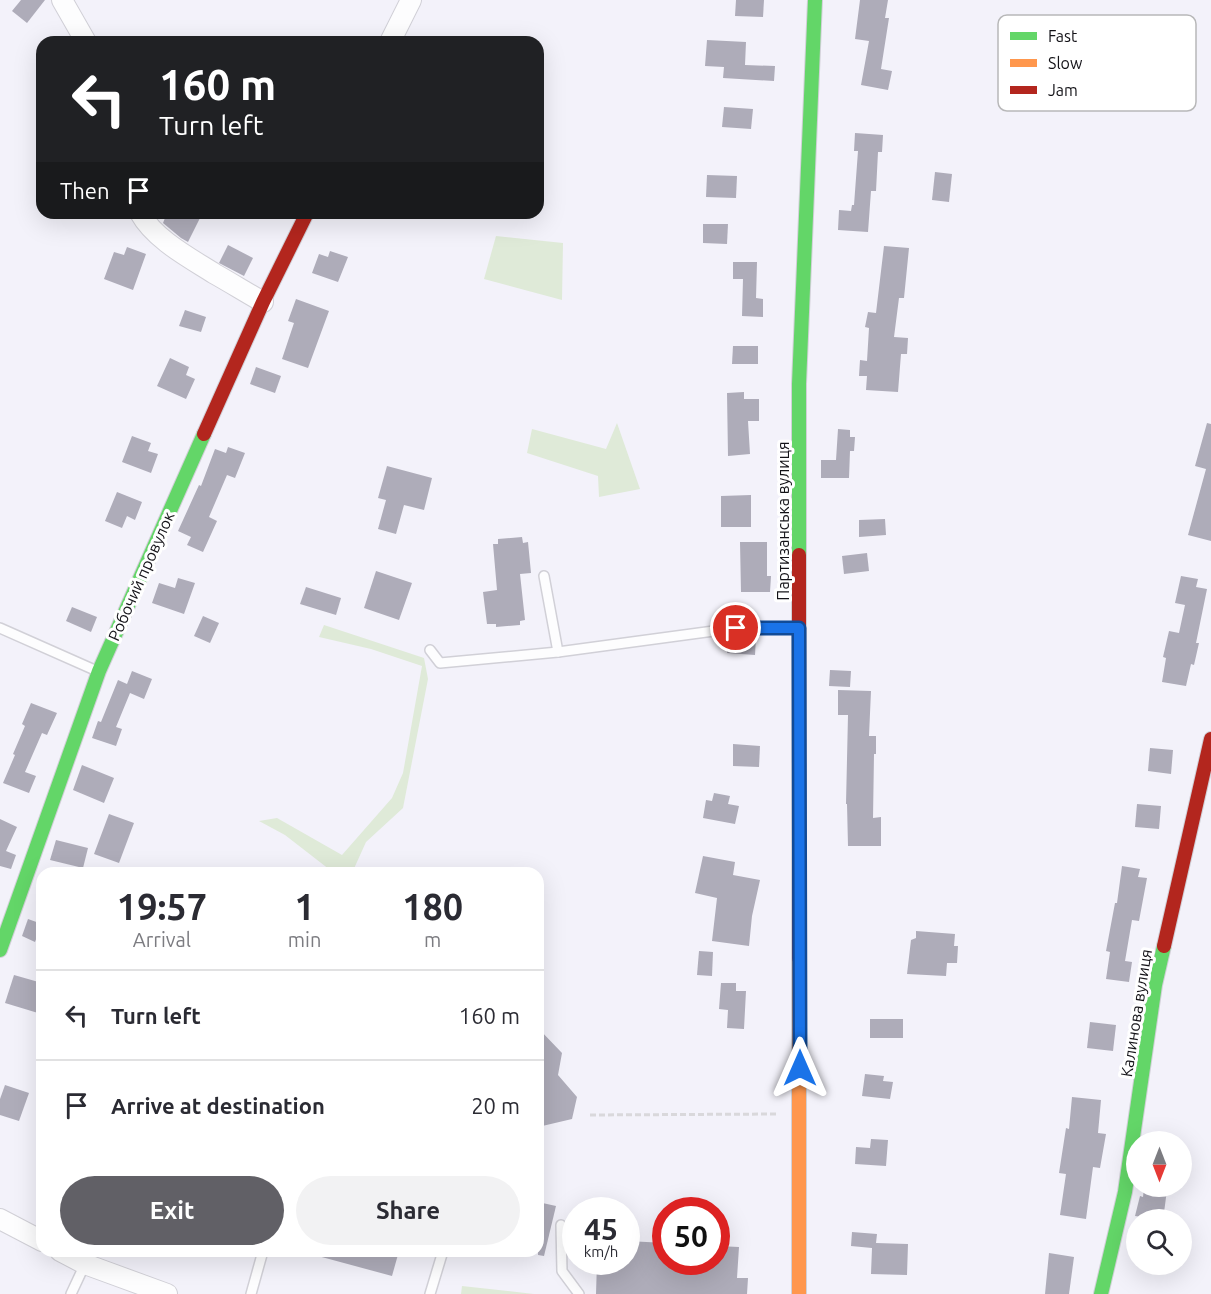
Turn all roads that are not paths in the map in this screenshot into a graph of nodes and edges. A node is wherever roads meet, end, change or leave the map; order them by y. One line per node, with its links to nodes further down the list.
1 (62, 0): 4 (street)
2 (411, 0): 5 (street)
3 (815, 0): 11 (street, Партизанська вулиця)
4 (83, 36)
5 (393, 36)
6 (144, 219): 8 (street)
7 (304, 219): 8 (street, Робочий провулок)
8 (263, 302): 14 (street, Робочий провулок)
9 (544, 576): 13 (lane)
10 (0, 628): 14 (lane)
11 (799, 628): 13 (lane); 29 (street, Партизанська вулиця)
12 (430, 650): 13 (lane)
13 (558, 652)
14 (99, 672): 16 (street, Робочий провулок)
15 (1211, 739): 30 (street, Калинова вулиця)
16 (0, 950)
17 (0, 1219): 19 (street)
18 (561, 1225): 28 (lane)
19 (36, 1238)
20 (72, 1257): 23 (street)
21 (261, 1257): 26 (lane)
22 (441, 1257): 27 (lane)
23 (85, 1264): 24 (lane); 25 (street)
24 (71, 1294)
25 (167, 1294)
26 (251, 1294)
27 (430, 1294)
28 (579, 1294)
29 (799, 1294)
30 (1101, 1294)

